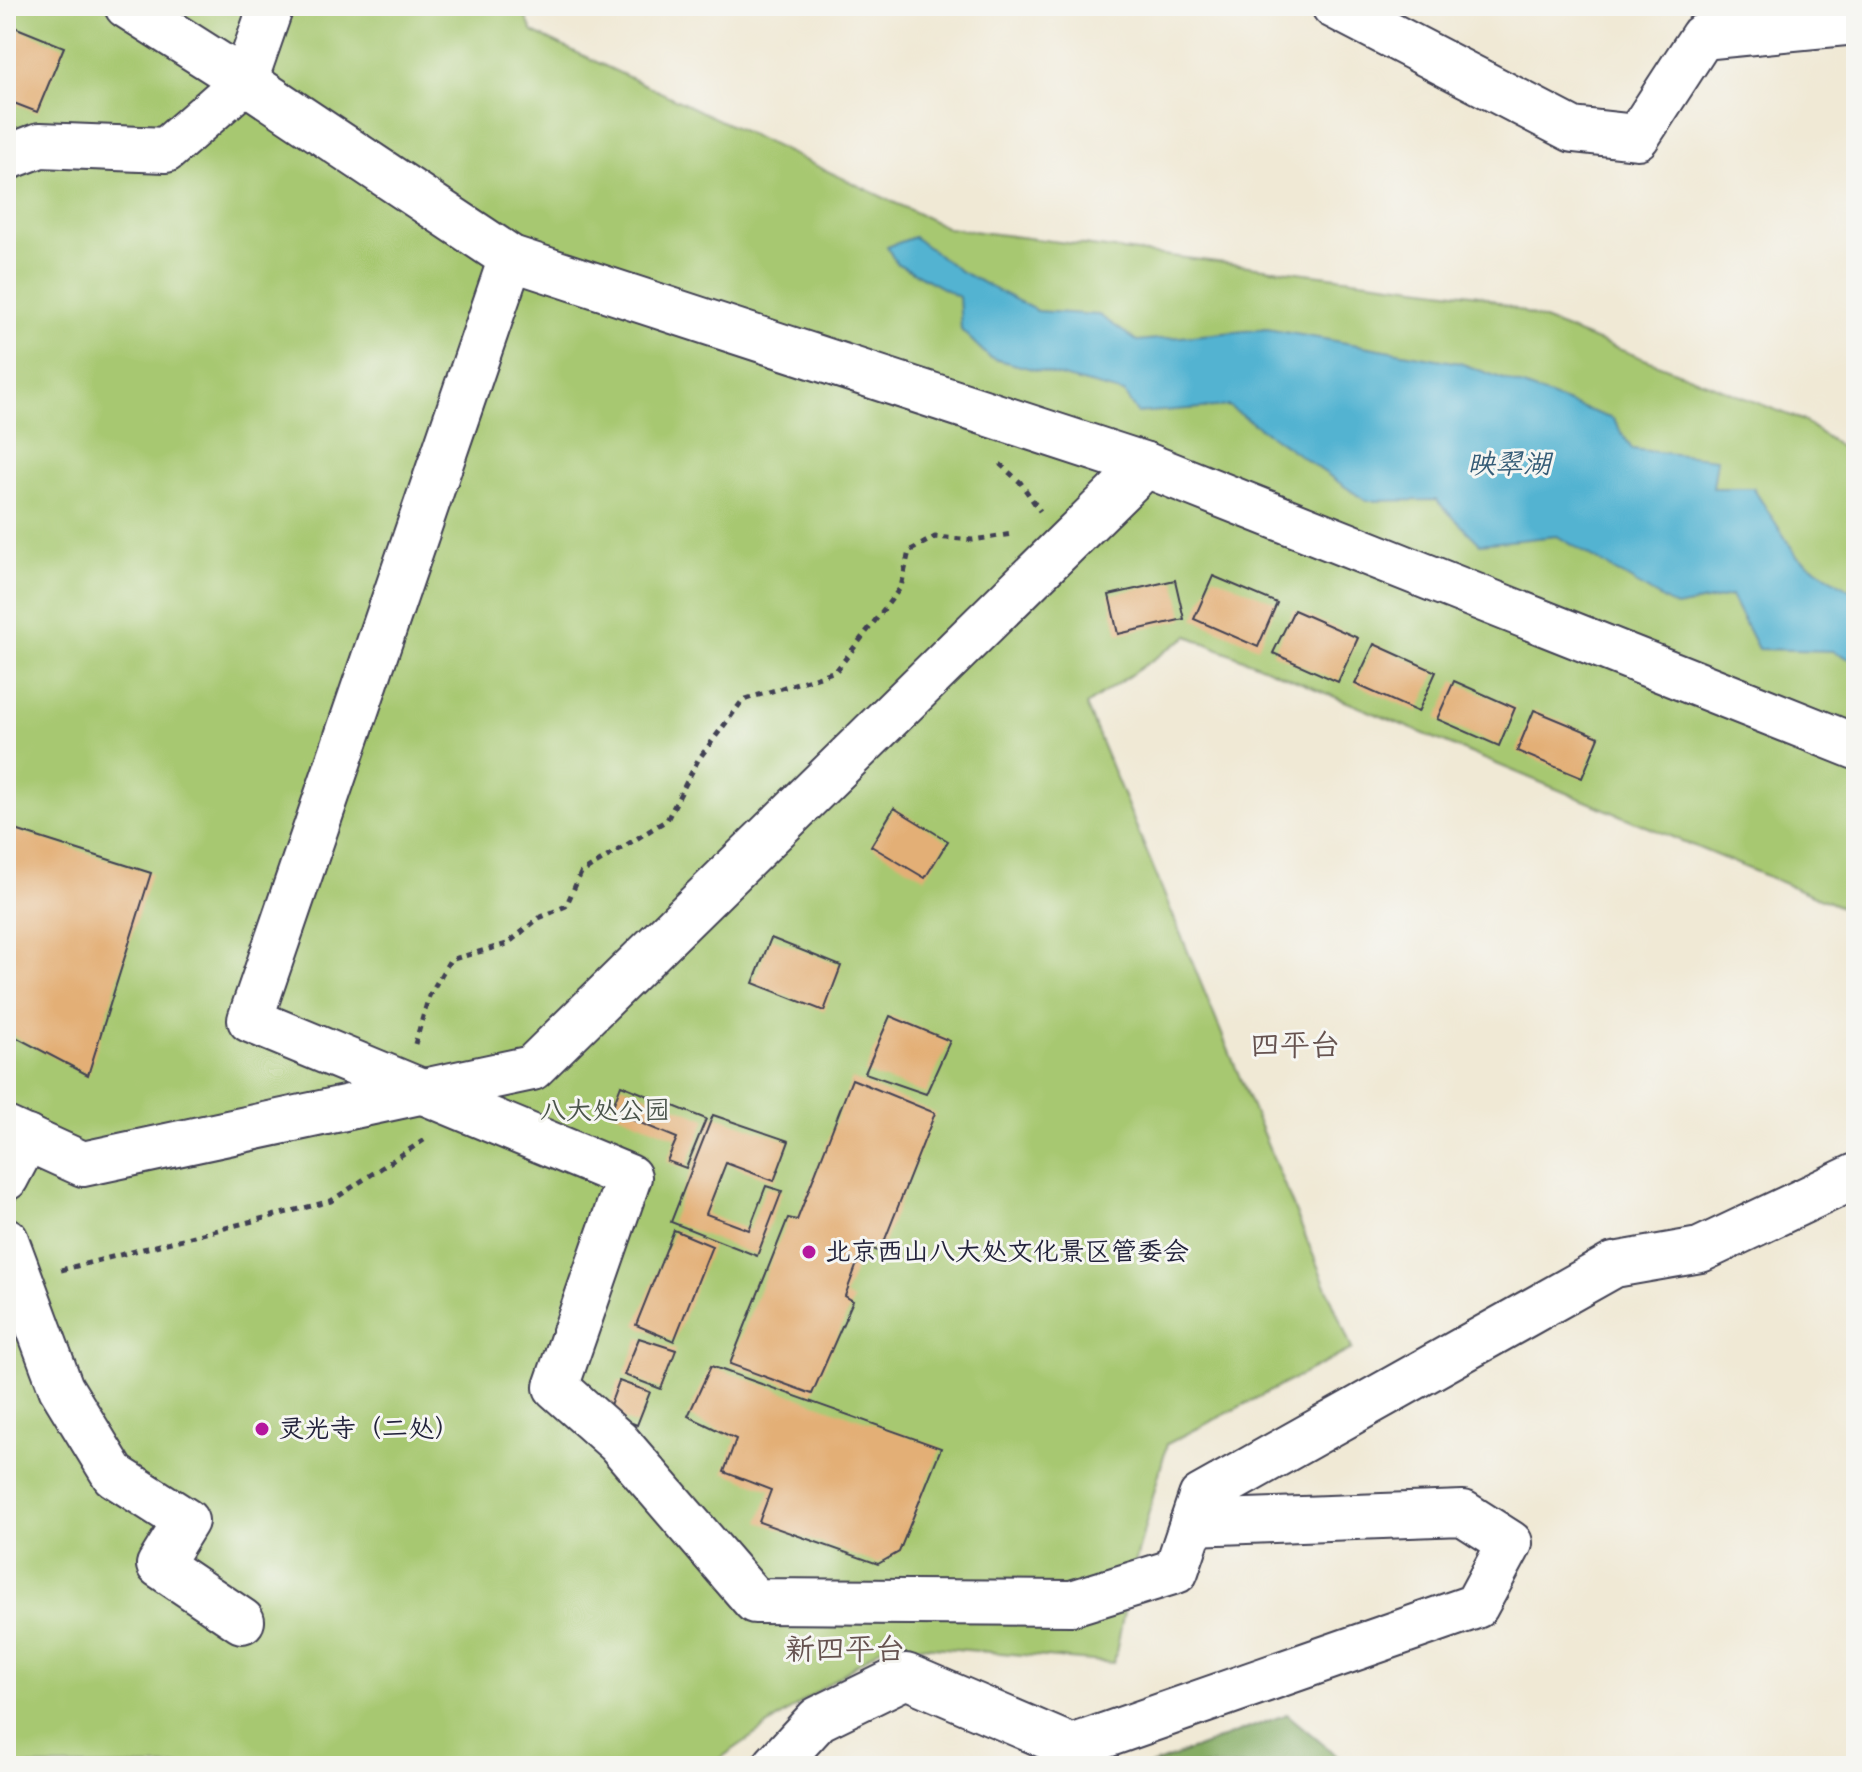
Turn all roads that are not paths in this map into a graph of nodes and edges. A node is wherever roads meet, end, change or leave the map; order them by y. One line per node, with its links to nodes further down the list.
1 (127, 6): 5 (lane)
2 (271, 6): 5 (lane)
3 (1334, 6): 4 (lane)
4 (1856, 22)
5 (245, 81): 6 (lane); 7 (lane)
6 (6, 158)
7 (511, 258): 8 (lane); 10 (lane)
8 (1146, 465): 9 (lane); 10 (lane)
9 (1856, 747)
10 (424, 1091): 11 (lane); 15 (lane)
11 (17, 1134): 13 (lane)
12 (1856, 1176): 15 (lane)
13 (6, 1178)
14 (6, 1240): 16 (lane)
15 (1192, 1523): 17 (lane)
16 (242, 1621)
17 (775, 1766)

